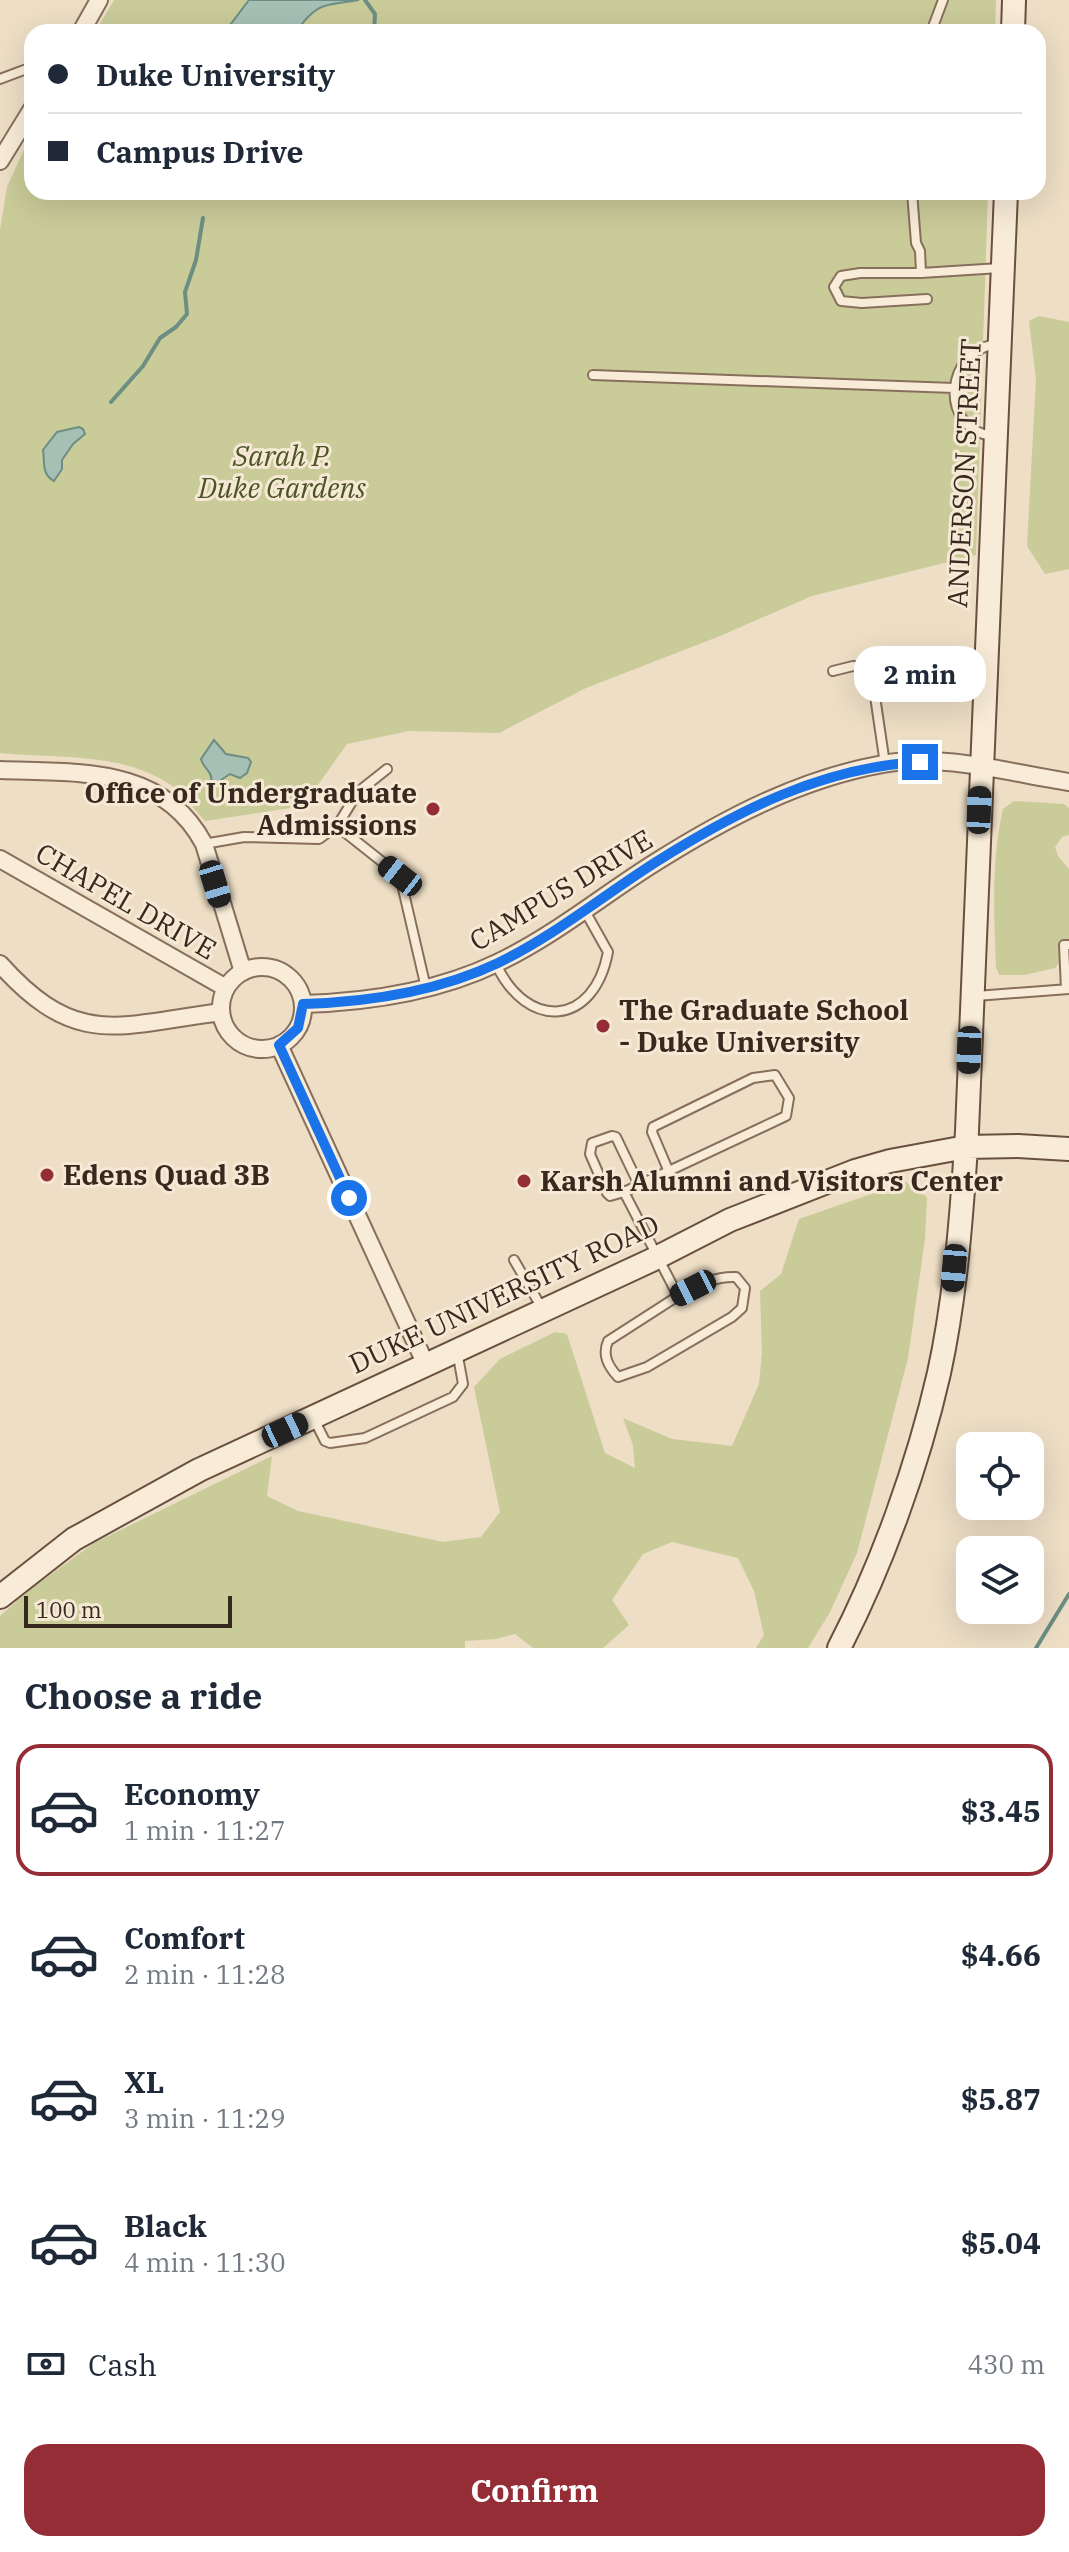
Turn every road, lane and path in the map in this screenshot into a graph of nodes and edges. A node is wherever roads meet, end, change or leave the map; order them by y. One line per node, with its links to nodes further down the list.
1 (99, 0): 4 (street)
2 (943, 0): 5 (lane)
3 (1014, 0): 6 (street)
4 (86, 24)
5 (934, 24)
6 (1013, 24)
7 (24, 70): 8 (lane)
8 (0, 79)
9 (24, 122): 10 (street)
10 (0, 161)
11 (913, 200): 14 (lane)
12 (1006, 200): 13 (street, ANDERSON STREET)
13 (1003, 267): 14 (lane); 16 (street, ANDERSON STREET)
14 (921, 273): 15 (lane)
15 (927, 299)
16 (1000, 343): 18 (lane); 19 (street, ANDERSON STREET)
17 (593, 375): 18 (lane)
18 (954, 388): 19 (lane)
19 (996, 436): 22 (street, ANDERSON STREET)
20 (833, 671): 21 (lane)
21 (885, 764): 22 (street, CAMPUS DRIVE); 29 (street, CAMPUS DRIVE)
22 (981, 768): 25 (street, CAMPUS DRIVE); 37 (street, ANDERSON STREET)
23 (387, 769): 26 (lane)
24 (0, 770): 27 (street)
25 (1069, 782)
26 (337, 826): 27 (lane); 35 (lane)
27 (204, 844): 33 (street)
28 (0, 859): 34 (street, CHAPEL DRIVE)
29 (584, 911): 32 (street, CAMPUS DRIVE); 32 (lane)
30 (1069, 945): 36 (lane)
31 (0, 964): 39 (street)
32 (496, 964): 35 (street, CAMPUS DRIVE)
33 (243, 972): 34 (street); 38 (street)
34 (226, 988): 39 (street)
35 (426, 988): 38 (street, CAMPUS DRIVE)
36 (1068, 989): 37 (lane)
37 (971, 996): 41 (street, ANDERSON STREET)
38 (303, 1004): 40 (street)
39 (221, 1012): 40 (street)
40 (279, 1045): 51 (street)
41 (966, 1147): 42 (street, DUKE UNIVERSITY ROAD); 46 (street, DUKE UNIVERSITY ROAD); 54 (street, ANDERSON STREET)
42 (1069, 1149)
43 (669, 1172): 43 (lane); 44 (lane)
44 (639, 1185): 45 (lane); 45 (lane)
45 (624, 1192): 46 (lane)
46 (658, 1256): 48 (lane); 49 (street, DUKE UNIVERSITY ROAD)
47 (514, 1260): 49 (lane)
48 (678, 1296): 48 (lane)
49 (543, 1310): 50 (street, DUKE UNIVERSITY ROAD)
50 (457, 1350): 51 (street, DUKE UNIVERSITY ROAD); 52 (lane)
51 (426, 1365): 52 (street, DUKE UNIVERSITY ROAD)
52 (313, 1417): 53 (street, DUKE UNIVERSITY ROAD)
53 (0, 1597)
54 (839, 1648)

